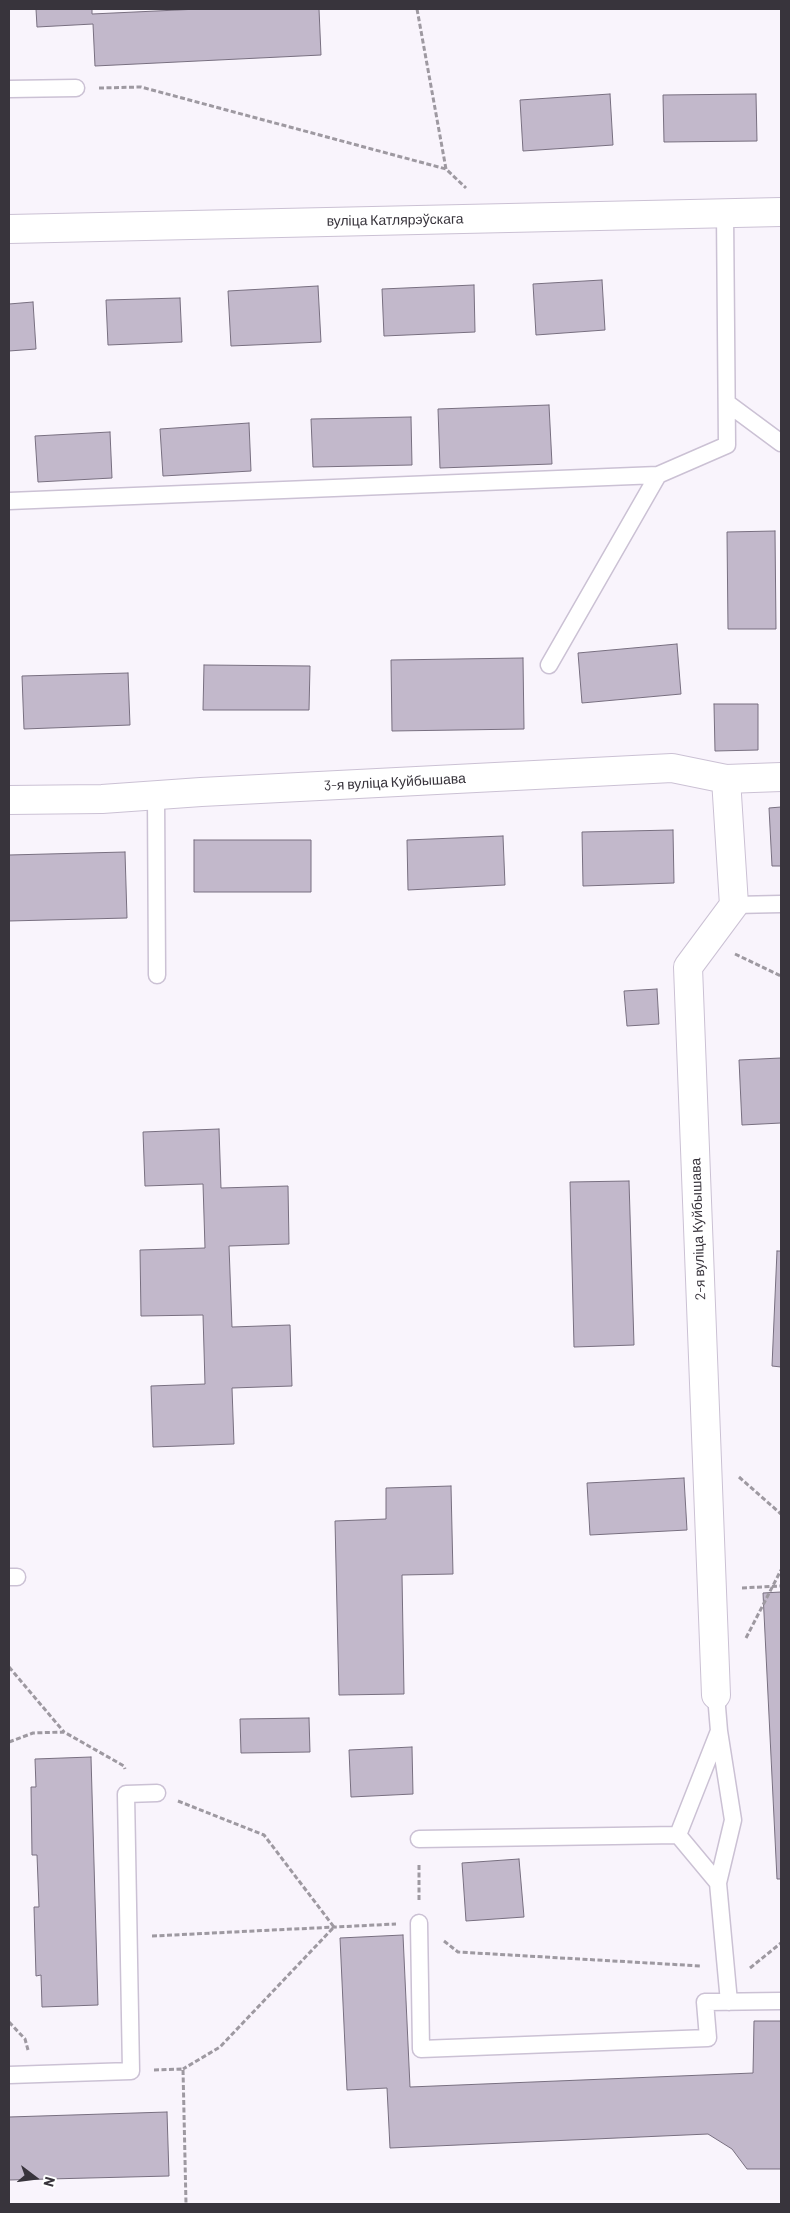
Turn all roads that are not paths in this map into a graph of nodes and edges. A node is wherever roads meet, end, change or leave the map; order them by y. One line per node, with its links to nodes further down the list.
1 (76, 88): 2 (lane)
2 (9, 89)
3 (781, 212): 4 (street, вуліца Катлярэўскага)
4 (725, 213): 5 (street, вуліца Катлярэўскага); 6 (lane)
5 (9, 229)
6 (727, 403): 7 (lane); 8 (lane)
7 (781, 443)
8 (658, 475): 9 (lane); 10 (lane)
9 (9, 501)
10 (549, 665)
11 (781, 777): 12 (street, 3-я вуліца Куйбышава)
12 (726, 779): 13 (street, 3-я вуліца Куйбышава); 16 (street)
13 (156, 794): 14 (street, 3-я вуліца Куйбышава); 17 (lane)
14 (9, 800)
15 (781, 904): 16 (lane)
16 (734, 905): 18 (street, 2-я вуліца Куйбышава)
17 (157, 975)
18 (716, 1695): 19 (lane)
19 (719, 1731): 21 (lane); 23 (lane)
20 (157, 1793): 27 (lane)
21 (678, 1835): 22 (lane); 23 (lane)
22 (419, 1839)
23 (718, 1883): 26 (lane)
24 (419, 1923): 26 (lane)
25 (781, 2001): 26 (lane)
26 (729, 2002)
27 (9, 2075)

